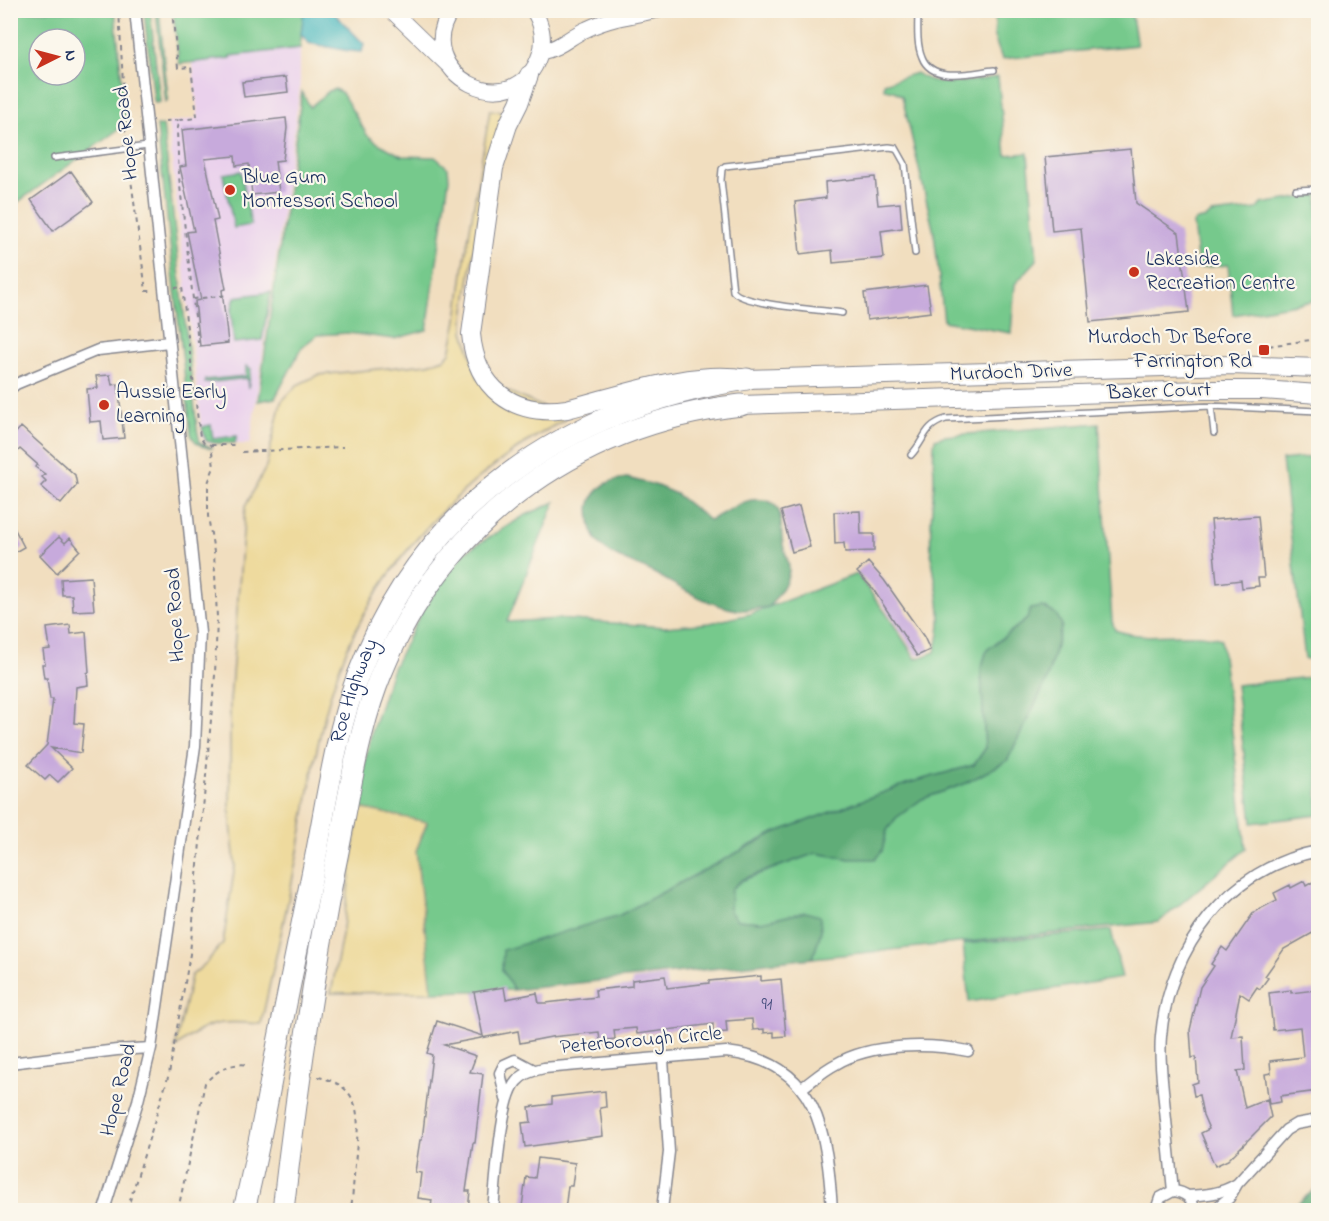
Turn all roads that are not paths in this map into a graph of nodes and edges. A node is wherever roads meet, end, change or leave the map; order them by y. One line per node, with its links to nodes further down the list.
1 (135, 10): 11 (street, Hope Road)
2 (391, 10): 8 (street)
3 (452, 10): 8 (street)
4 (533, 10): 7 (street)
5 (659, 10): 7 (street)
6 (918, 10): 9 (lane)
7 (542, 52): 10 (street)
8 (450, 67): 10 (street)
9 (994, 70)
10 (529, 75): 19 (main road, Murdoch Drive)
11 (148, 146): 12 (lane); 17 (street, Hope Road)
12 (54, 158)
13 (1318, 189): 14 (lane)
14 (1296, 190)
15 (915, 253): 16 (lane)
16 (842, 313)
17 (169, 342): 20 (street); 30 (street, Hope Road)
18 (1318, 368): 19 (main road, Murdoch Drive)
19 (747, 379): 29 (highway, Roe Highway)
20 (10, 389)
21 (1318, 394): 22 (main road, Murdoch Drive)
22 (741, 405): 28 (highway, Roe Highway)
23 (1211, 406): 24 (lane, Baker Court); 25 (lane); 26 (lane, Baker Court)
24 (1318, 411)
25 (1214, 433)
26 (911, 456)
27 (1318, 851): 39 (street)
28 (317, 957): 44 (highway); 45 (highway, Roe Highway)
29 (279, 1040): 42 (highway); 43 (highway, Roe Highway)
30 (151, 1048): 33 (street); 41 (street, Hope Road)
31 (968, 1051): 35 (street)
32 (663, 1059): 34 (street, Peterborough Circle); 35 (street, Peterborough Circle); 47 (street)
33 (10, 1064)
34 (534, 1070): 36 (street, Peterborough Circle); 36 (street)
35 (802, 1088): 48 (street, Peterborough Circle)
36 (507, 1099): 46 (street)
37 (1318, 1120): 38 (street)
38 (1237, 1184): 40 (street); 51 (street)
39 (1173, 1191): 40 (street); 49 (street)
40 (1187, 1196): 50 (street)
41 (105, 1210)
42 (234, 1210)
43 (244, 1210)
44 (257, 1210)
45 (283, 1210)
46 (493, 1210)
47 (662, 1210)
48 (832, 1210)
49 (1156, 1210)
50 (1194, 1210)
51 (1214, 1210)

